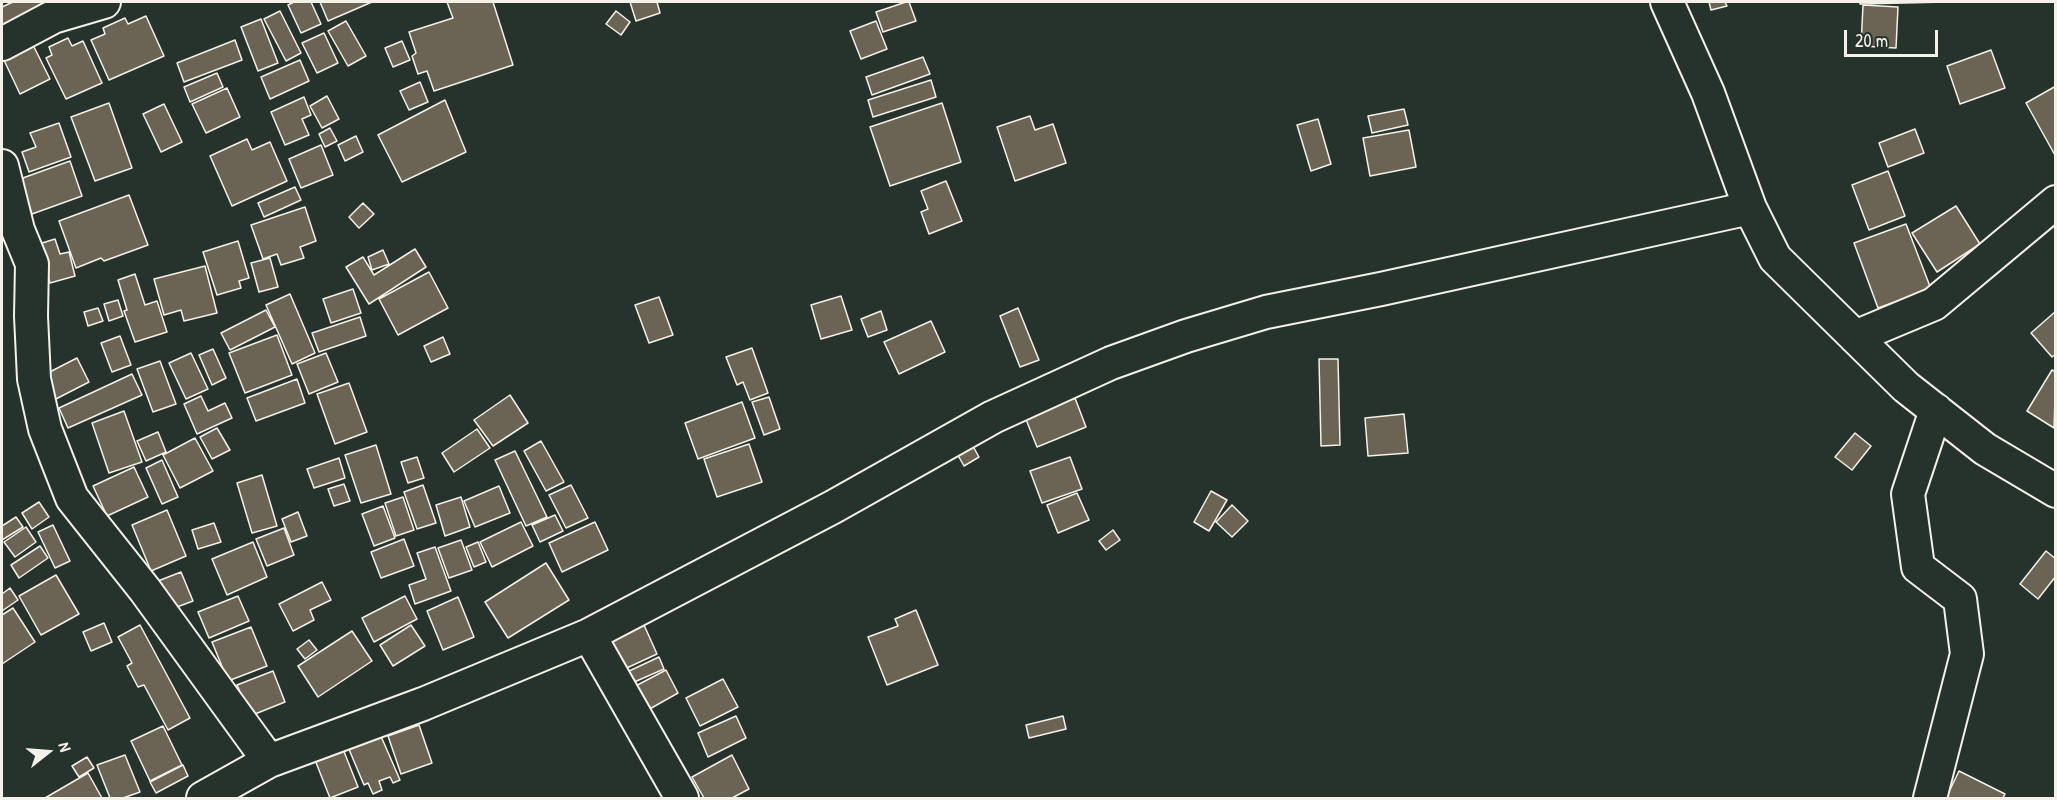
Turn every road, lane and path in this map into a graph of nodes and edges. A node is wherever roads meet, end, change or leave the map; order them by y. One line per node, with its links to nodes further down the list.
1 (104, 2): 3 (street)
2 (1667, 2): 6 (street)
3 (2, 44)
4 (2, 166): 11 (street)
5 (2055, 202): 7 (street)
6 (1750, 208): 7 (street); 10 (street)
7 (1856, 337): 8 (street)
8 (1936, 410): 9 (street); 14 (street)
9 (2055, 491)
10 (589, 635): 11 (street); 13 (street)
11 (268, 761): 12 (street)
12 (203, 798)
13 (682, 798)
14 (1930, 798)

